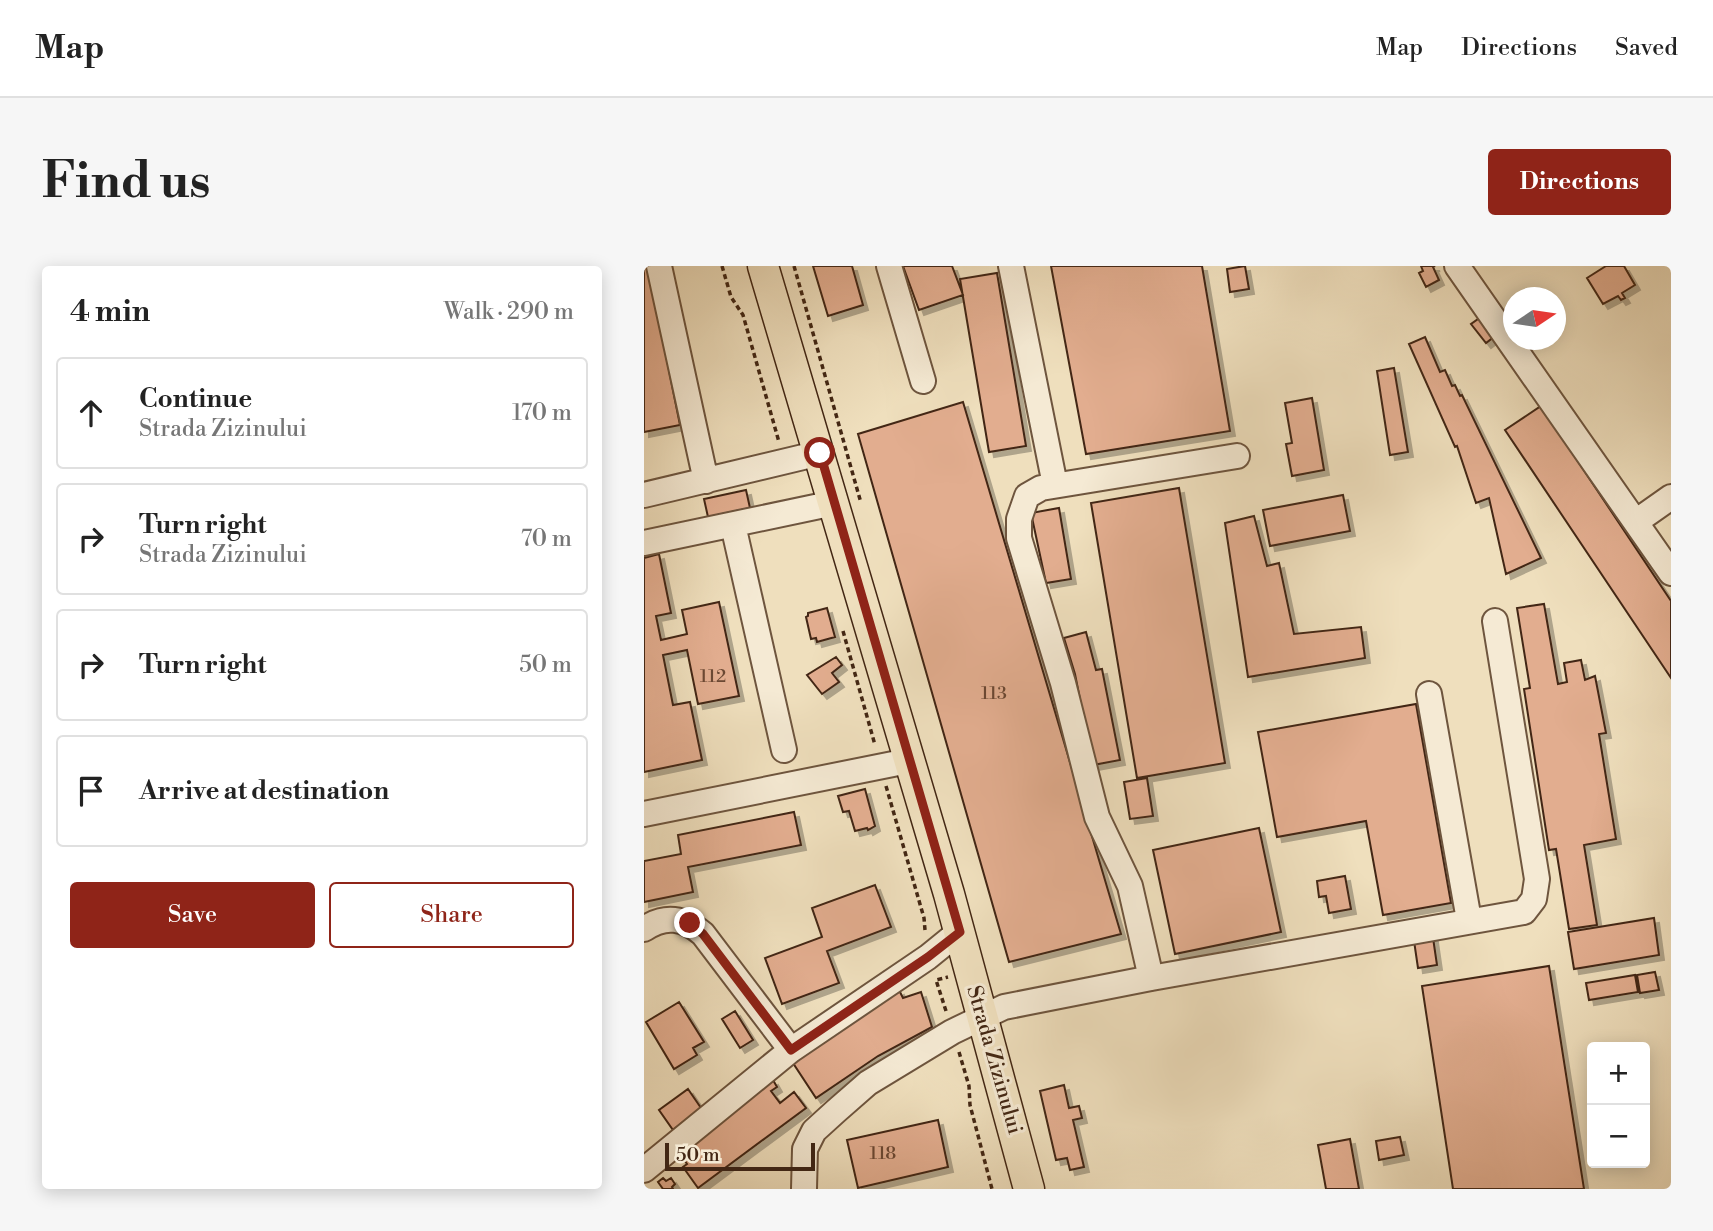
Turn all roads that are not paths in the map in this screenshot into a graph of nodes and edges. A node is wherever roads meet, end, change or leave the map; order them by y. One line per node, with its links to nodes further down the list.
1 (659, 266): 9 (street)
2 (763, 266): 7 (main road, Strada Zizinului)
3 (889, 266): 6 (street)
4 (1011, 266): 10 (street)
5 (1457, 266): 14 (street)
6 (923, 381)
7 (820, 453): 9 (street); 13 (main road, Strada Zizinului)
8 (1237, 456): 10 (street)
9 (706, 481): 11 (street)
10 (1055, 485): 26 (street)
11 (644, 495)
12 (1671, 497): 14 (street)
13 (834, 503): 15 (street); 21 (main road, Strada Zizinului)
14 (1637, 521): 17 (street)
15 (733, 525): 16 (street); 20 (street)
16 (644, 543)
17 (1671, 573)
18 (1495, 621): 23 (street)
19 (1429, 694): 23 (street)
20 (784, 750)
21 (894, 764): 22 (street); 25 (main road, Strada Zizinului)
22 (644, 814)
23 (1469, 920): 26 (street)
24 (644, 929): 28 (street)
25 (960, 932): 27 (main road, Strada Zizinului); 28 (street)
26 (1151, 978): 27 (street)
27 (982, 1016): 30 (street); 31 (main road, Strada Zizinului)
28 (791, 1050): 29 (street)
29 (644, 1170)
30 (804, 1189)
31 (1029, 1189)

